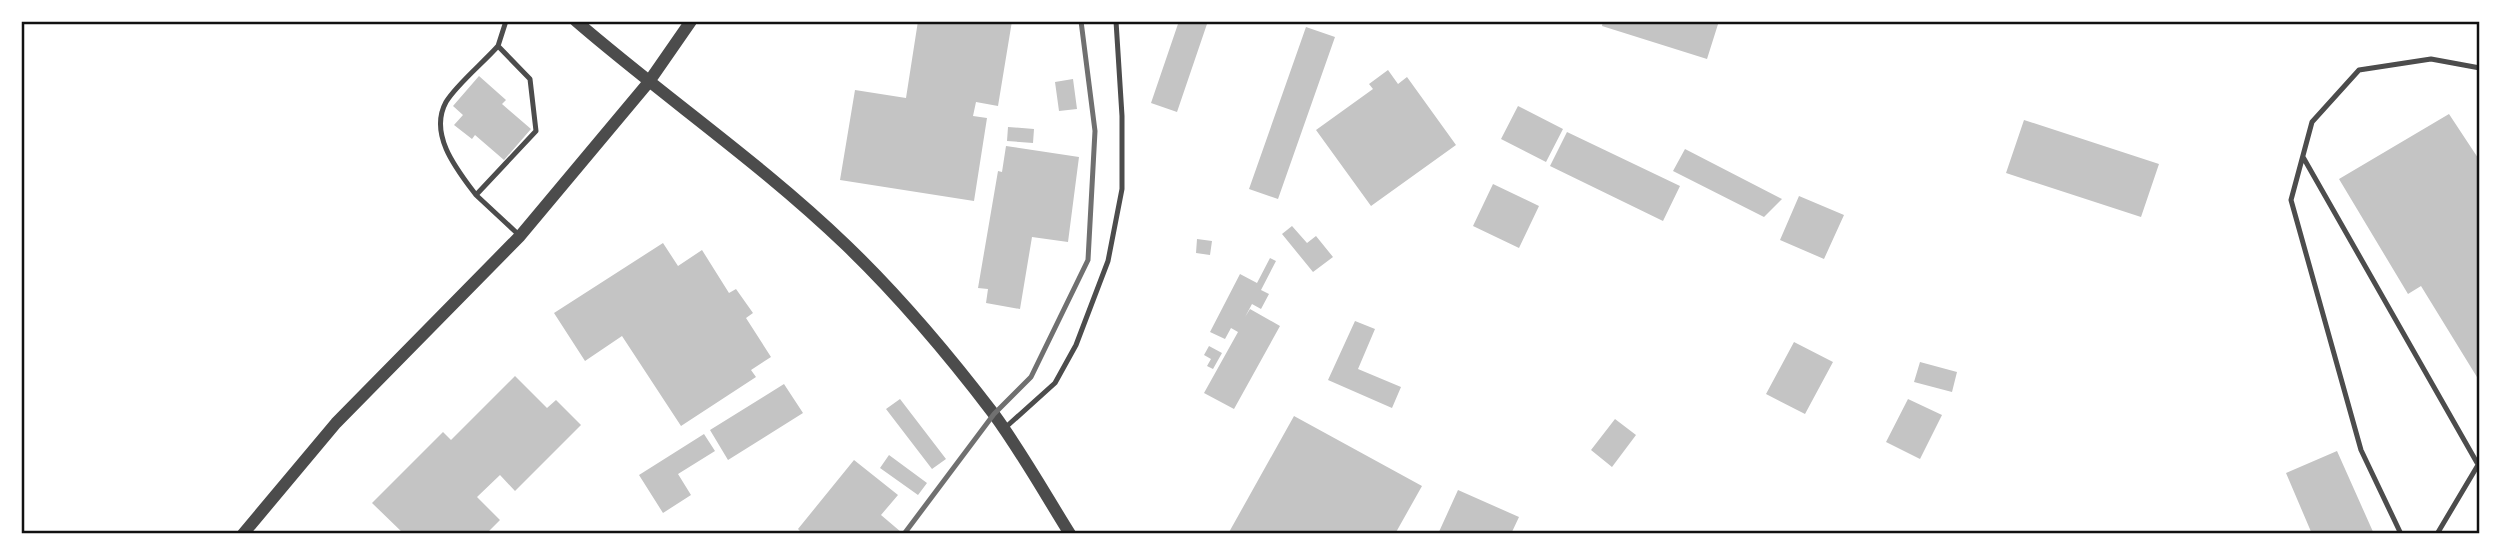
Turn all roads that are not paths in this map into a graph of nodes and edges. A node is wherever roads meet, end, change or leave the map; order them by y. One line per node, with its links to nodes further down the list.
1 (506, 21): 5 (lane)
2 (576, 21): 7 (street)
3 (691, 21): 7 (street)
4 (1116, 21): 11 (lane)
5 (498, 46): 9 (lane); 9 (lane)
6 (2480, 68): 8 (lane)
7 (648, 83): 10 (street); 11 (street)
8 (2303, 156): 12 (lane); 15 (lane)
9 (476, 195): 10 (lane)
10 (520, 236): 13 (street)
11 (1004, 429): 14 (street)
12 (2479, 466): 16 (lane)
13 (243, 534)
14 (1070, 534)
15 (2401, 534)
16 (2437, 534)

